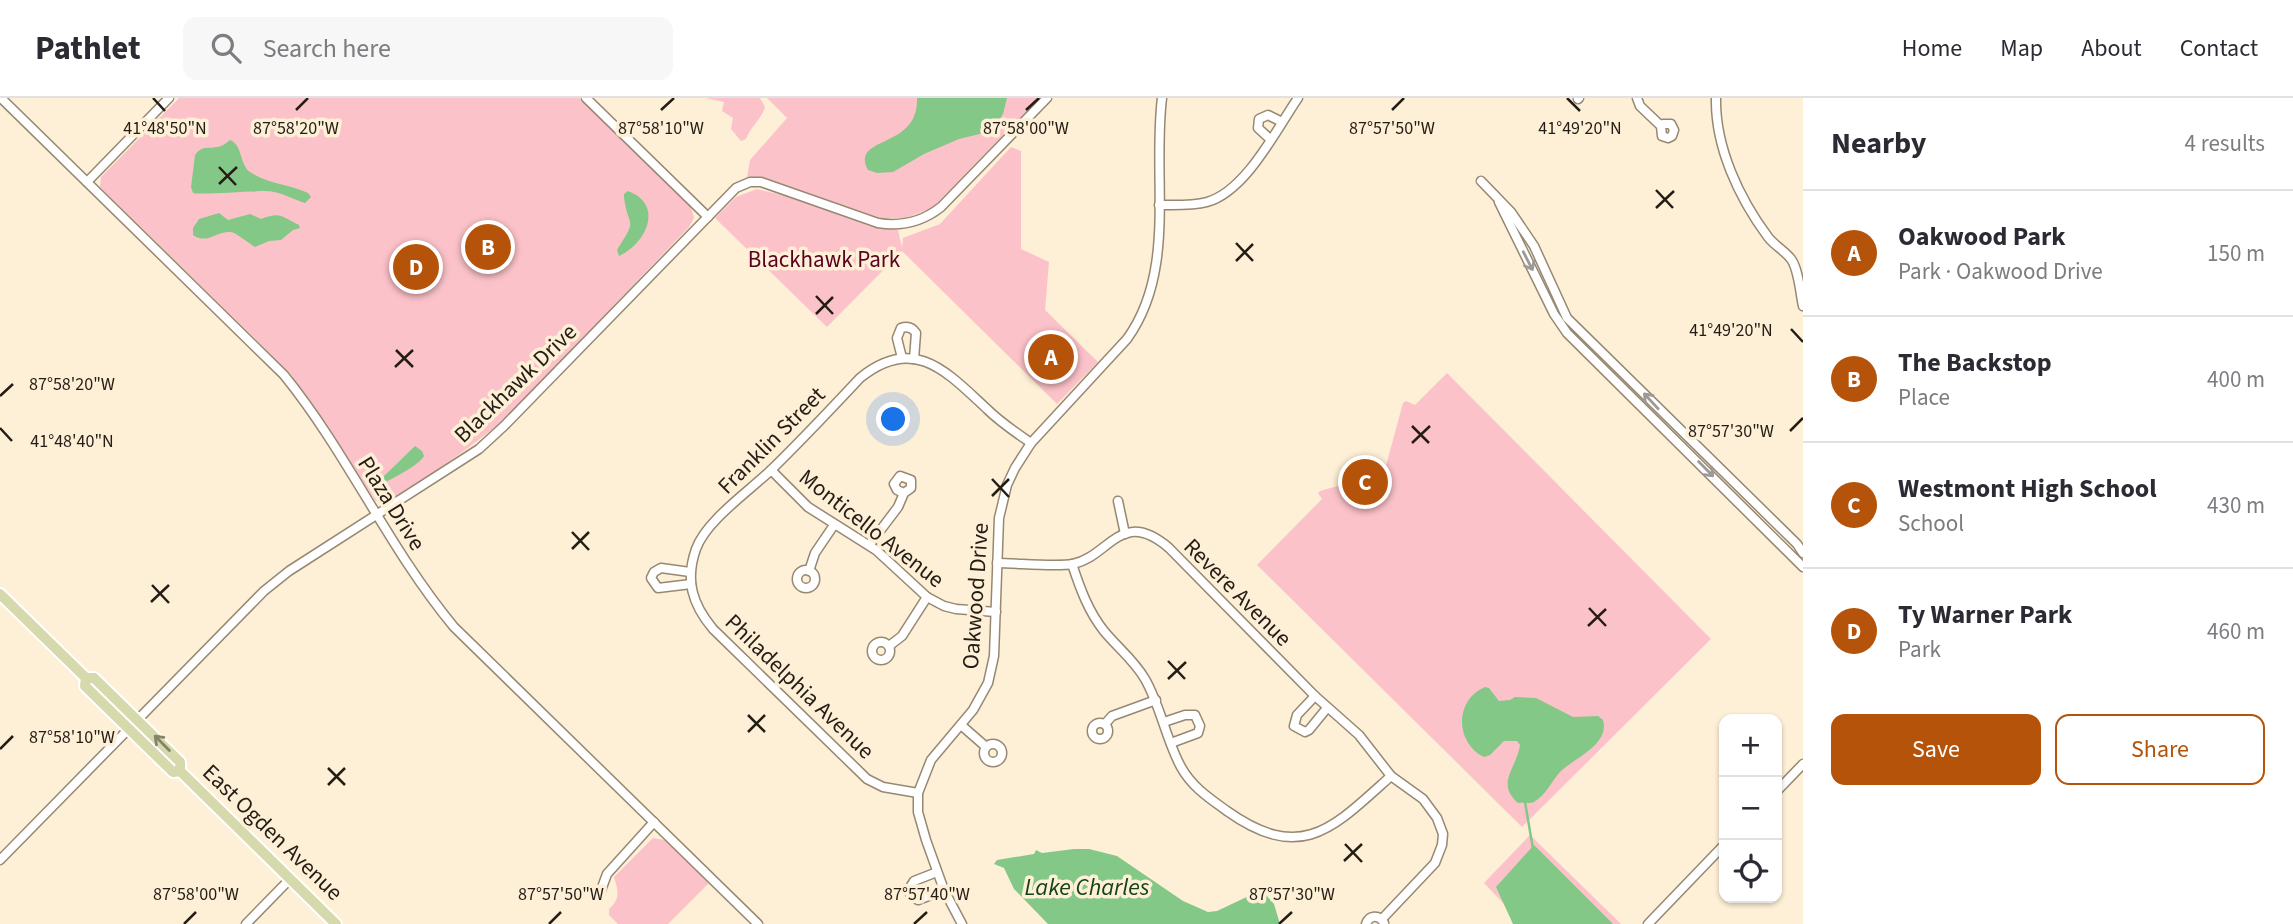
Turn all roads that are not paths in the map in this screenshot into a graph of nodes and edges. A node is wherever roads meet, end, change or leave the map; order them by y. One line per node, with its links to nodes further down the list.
1 (1, 98): 13 (street, Plaza Drive)
2 (169, 98): 13 (street)
3 (586, 98): 16 (street)
4 (1047, 98): 16 (street, Blackhawk Drive)
5 (1162, 98): 15 (street, Oakwood Drive)
6 (1298, 98): 9 (street)
7 (1637, 98): 10 (street)
8 (1716, 98): 17 (street)
9 (1282, 122): 11 (street); 11 (street)
10 (1661, 126)
11 (1270, 139): 15 (street)
12 (1481, 181): 14 (street)
13 (87, 182): 24 (street, Plaza Drive)
14 (1498, 200): 28 (street, one-way to 14); 31 (street, one-way to 31)
15 (1159, 205): 20 (street, Oakwood Drive)
16 (708, 217): 24 (street, Blackhawk Drive)
17 (1803, 306)
18 (902, 358): 19 (street); 19 (street); 21 (street, Franklin Street)
19 (914, 359): 20 (street)
20 (1031, 443): 29 (street, Oakwood Drive)
21 (771, 470): 25 (street, Monticello Avenue); 33 (street, Franklin Street)
22 (904, 493): 27 (street)
23 (1118, 501): 26 (street)
24 (377, 515): 43 (street, Blackhawk Drive); 55 (street, Plaza Drive)
25 (834, 524): 27 (street, Monticello Avenue); 32 (street)
26 (1125, 534): 30 (street); 40 (street, Revere Avenue)
27 (870, 544): 36 (street, Monticello Avenue)
28 (1803, 553)
29 (997, 563): 30 (street); 37 (street, Oakwood Drive)
30 (1072, 564): 41 (street)
31 (1803, 567)
32 (809, 571)
33 (690, 572): 34 (street, Philadelphia Avenue); 34 (street)
34 (691, 584): 54 (street, Philadelphia Avenue)
35 (0, 594): 39 (main road, East Ogden Avenue)
36 (926, 597): 37 (street, Monticello Avenue); 38 (street)
37 (996, 612): 46 (street, Oakwood Drive)
38 (889, 646)
39 (86, 678): 43 (main road, East Ogden Avenue); 47 (main road, East Ogden Avenue)
40 (1314, 696): 42 (street, Revere Avenue); 42 (street)
41 (1156, 700): 44 (street); 45 (street)
42 (1327, 708): 52 (street, Revere Avenue)
43 (137, 718): 47 (street, Blackhawk Drive); 51 (main road, East Ogden Avenue, one-way to 43)
44 (1164, 722): 48 (street); 48 (street)
45 (1105, 724)
46 (961, 725): 49 (street); 54 (street, Oakwood Drive)
47 (127, 728): 51 (main road, East Ogden Avenue); 57 (street, Blackhawk Drive)
48 (1171, 743): 52 (street)
49 (985, 746)
50 (1803, 764): 53 (street)
51 (180, 771): 59 (main road, East Ogden Avenue)
52 (1391, 776): 62 (street, Revere Avenue)
53 (1782, 786)
54 (918, 793): 58 (street, Oakwood Drive)
55 (654, 822): 61 (street); 65 (street, Plaza Drive)
56 (1719, 850): 68 (street)
57 (0, 860)
58 (937, 872): 60 (street, Oakwood Drive); 60 (street)
59 (290, 878): 63 (street); 64 (main road, East Ogden Avenue)
60 (944, 890): 66 (street, Oakwood Drive)
61 (600, 894)
62 (1384, 922): 67 (street)
63 (246, 924)
64 (336, 924)
65 (758, 924)
66 (961, 924)
67 (1366, 924)
68 (1648, 924)

